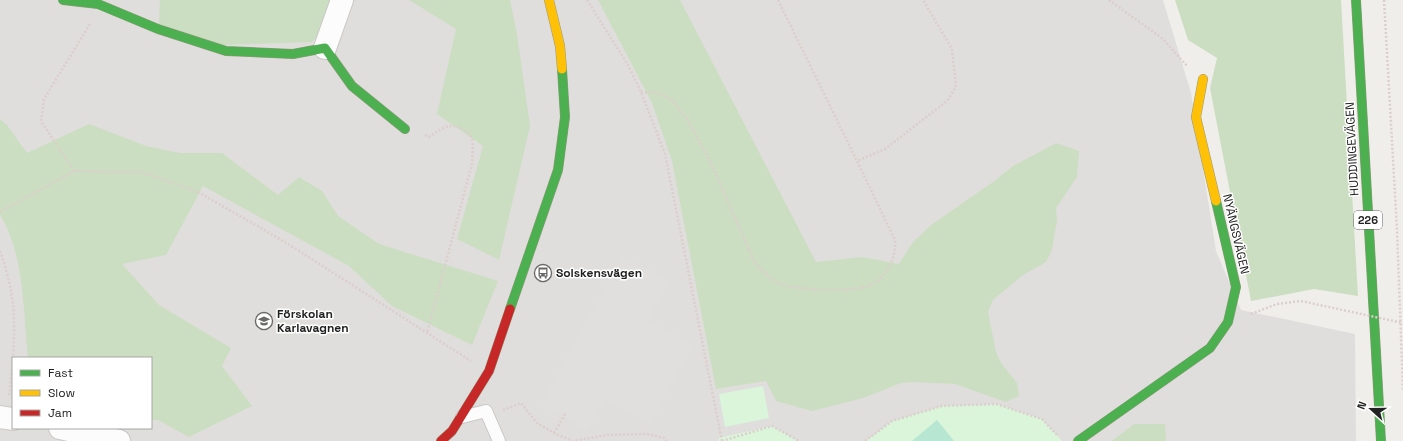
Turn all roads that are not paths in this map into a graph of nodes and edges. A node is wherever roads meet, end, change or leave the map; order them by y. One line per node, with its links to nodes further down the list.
1 (63, 0): 5 (street)
2 (342, 0): 6 (street)
3 (549, 0): 9 (street)
4 (1356, 0): 15 (street, HUDDINGEVÄGEN / 226)
5 (102, 3): 6 (street)
6 (325, 48): 8 (street)
7 (1203, 80): 14 (street, NYÄNGSVÄGEN)
8 (405, 129)
9 (462, 417): 12 (street); 13 (lane)
10 (65, 429): 11 (street)
11 (119, 441)
12 (441, 441)
13 (499, 441)
14 (1078, 441)
15 (1381, 441)

